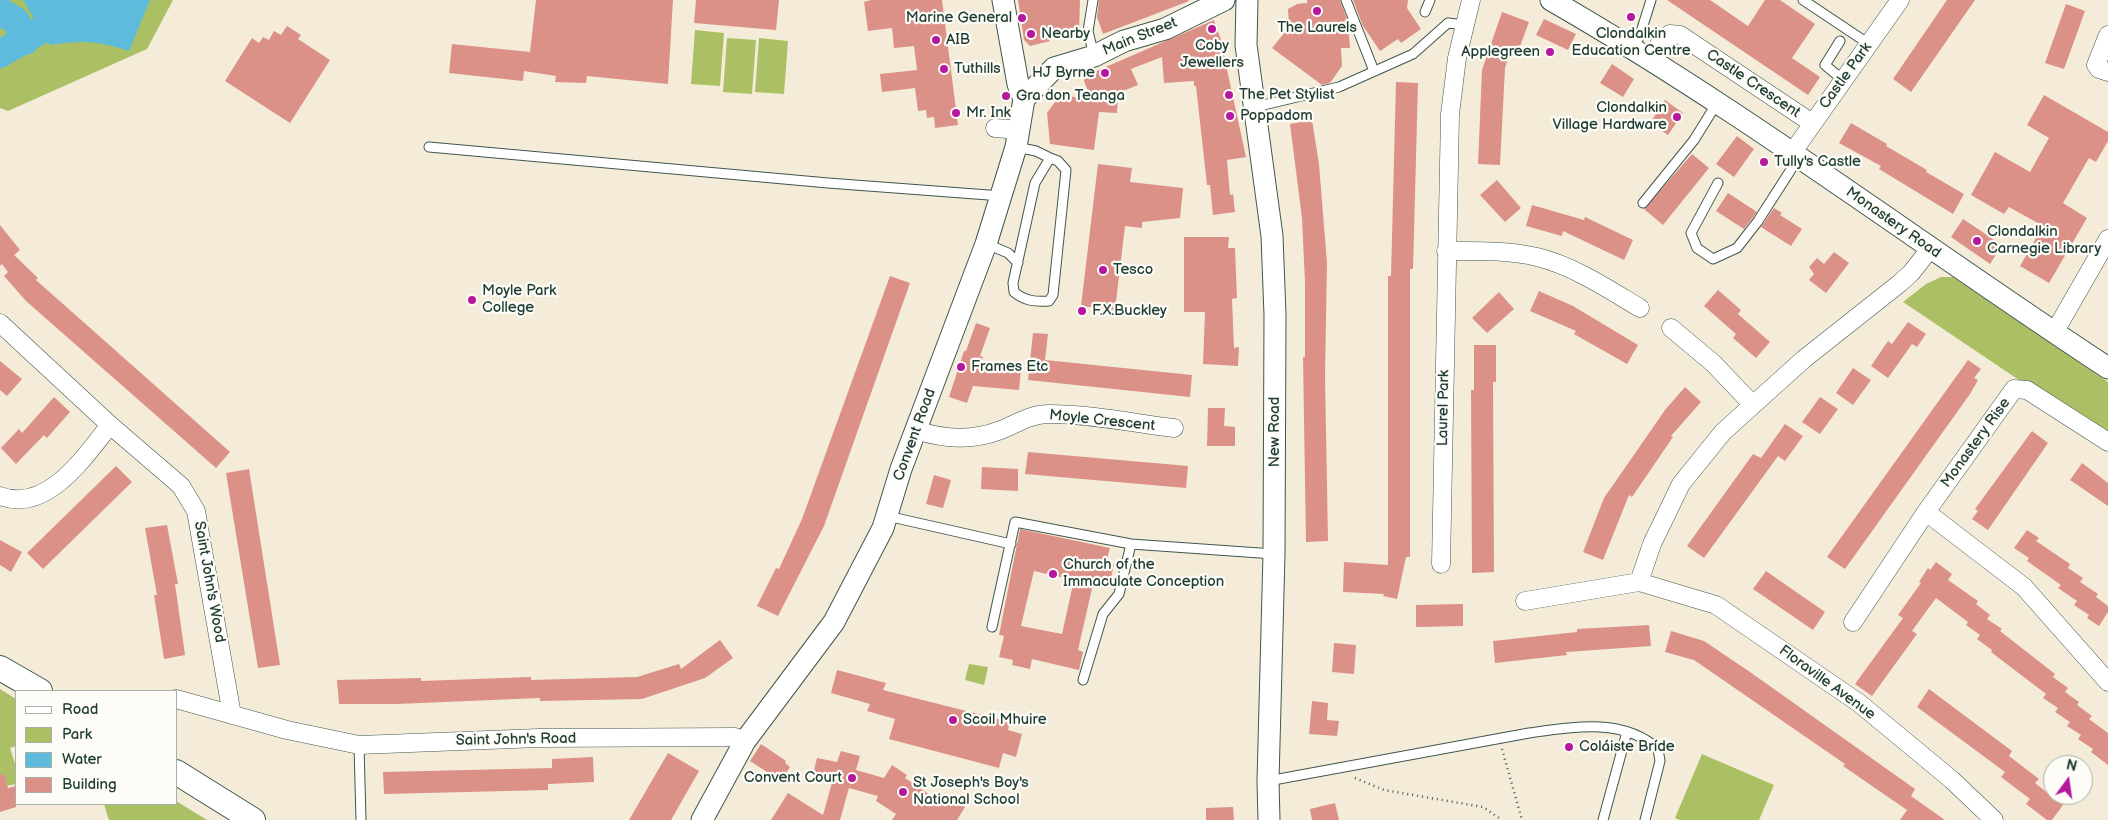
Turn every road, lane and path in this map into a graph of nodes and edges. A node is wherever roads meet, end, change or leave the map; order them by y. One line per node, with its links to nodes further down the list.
1 (1003, 0): 20 (street)
2 (1093, 0): 19 (lane)
3 (1247, 0): 17 (street, New Road)
4 (1346, 0): 22 (lane)
5 (1430, 0): 12 (lane)
6 (1470, 0): 13 (street, Laurel Park)
7 (1651, 0): 18 (lane)
8 (1803, 0): 16 (lane)
9 (1900, 0): 16 (street, Castle Park)
10 (1221, 2): 17 (street, New Road); 19 (street, Main Street)
11 (1558, 2): 18 (street, Monastery Road)
12 (1425, 12)
13 (1464, 25): 22 (lane); 40 (street, Laurel Park)
14 (2108, 34): 23 (street)
15 (1840, 41): 24 (lane)
16 (1870, 44): 24 (street, Castle Park)
17 (1246, 45): 27 (street, New Road)
18 (1641, 54): 26 (street, Monastery Road); 28 (street, Castle Crescent)
19 (1094, 56): 21 (street, Main Street)
20 (1014, 60): 21 (street, Main Street); 25 (street)
21 (1054, 68): 25 (street, Main Street)
22 (1374, 71): 27 (lane)
23 (2108, 72)
24 (1843, 80): 28 (street, Castle Park)
25 (1024, 99): 30 (street, Convent Road)
26 (1718, 102): 32 (street, Monastery Road); 36 (lane)
27 (1255, 107): 57 (street, New Road)
28 (1812, 123): 32 (street, Castle Park)
29 (995, 128): 30 (street)
30 (1018, 139): 33 (lane); 35 (street, Convent Road)
31 (429, 146): 35 (lane)
32 (1796, 155): 34 (lane); 39 (street, Monastery Road)
33 (1050, 158): 41 (lane); 41 (lane)
34 (1718, 183)
35 (1002, 196): 38 (street, Convent Road)
36 (1643, 203)
37 (2108, 239): 45 (street)
38 (986, 244): 41 (lane); 50 (street, Convent Road)
39 (1930, 249): 45 (street, Monastery Road); 47 (street)
40 (1446, 251): 42 (street); 58 (street, Laurel Park)
41 (1018, 263)
42 (1640, 308)
43 (0, 323): 48 (street, Saint John's Wood)
44 (1671, 328): 47 (street)
45 (2054, 333): 46 (street, Monastery Road)
46 (2108, 368)
47 (1753, 405): 59 (street)
48 (110, 425): 52 (street); 68 (street, Saint John's Wood)
49 (1174, 428): 50 (street, Moyle Crescent)
50 (916, 430): 54 (street, Convent Road)
51 (2108, 442): 53 (street, Monastery Rise)
52 (0, 496)
53 (1926, 512): 61 (street, Monastery Rise); 65 (street)
54 (887, 516): 55 (lane); 71 (street, Convent Road)
55 (1011, 544): 56 (lane); 62 (lane)
56 (1131, 544): 57 (lane); 64 (lane)
57 (1274, 554): 75 (street, New Road)
58 (1442, 564)
59 (1639, 582): 60 (street, Floraville Avenue); 84 (street, Floraville Avenue)
60 (1526, 602)
61 (1853, 622)
62 (992, 627)
63 (0, 668): 66 (main road)
64 (1083, 680)
65 (2108, 682)
66 (38, 690)
67 (178, 701): 68 (street)
68 (232, 715): 72 (street, Saint John's Road)
69 (1627, 732): 70 (lane); 82 (lane); 83 (lane)
70 (1499, 739): 73 (lane); 81 (path)
71 (745, 741): 72 (street, Saint John's Road); 78 (street, Convent Road)
72 (359, 745): 77 (lane)
73 (1335, 770): 75 (lane); 80 (path)
74 (178, 773): 76 (main road)
75 (1268, 781): 79 (street, New Road)
76 (252, 820)
77 (361, 820)
78 (702, 820)
79 (1269, 820)
80 (1502, 820)
81 (1522, 820)
82 (1603, 820)
83 (1645, 820)
84 (1994, 820)

